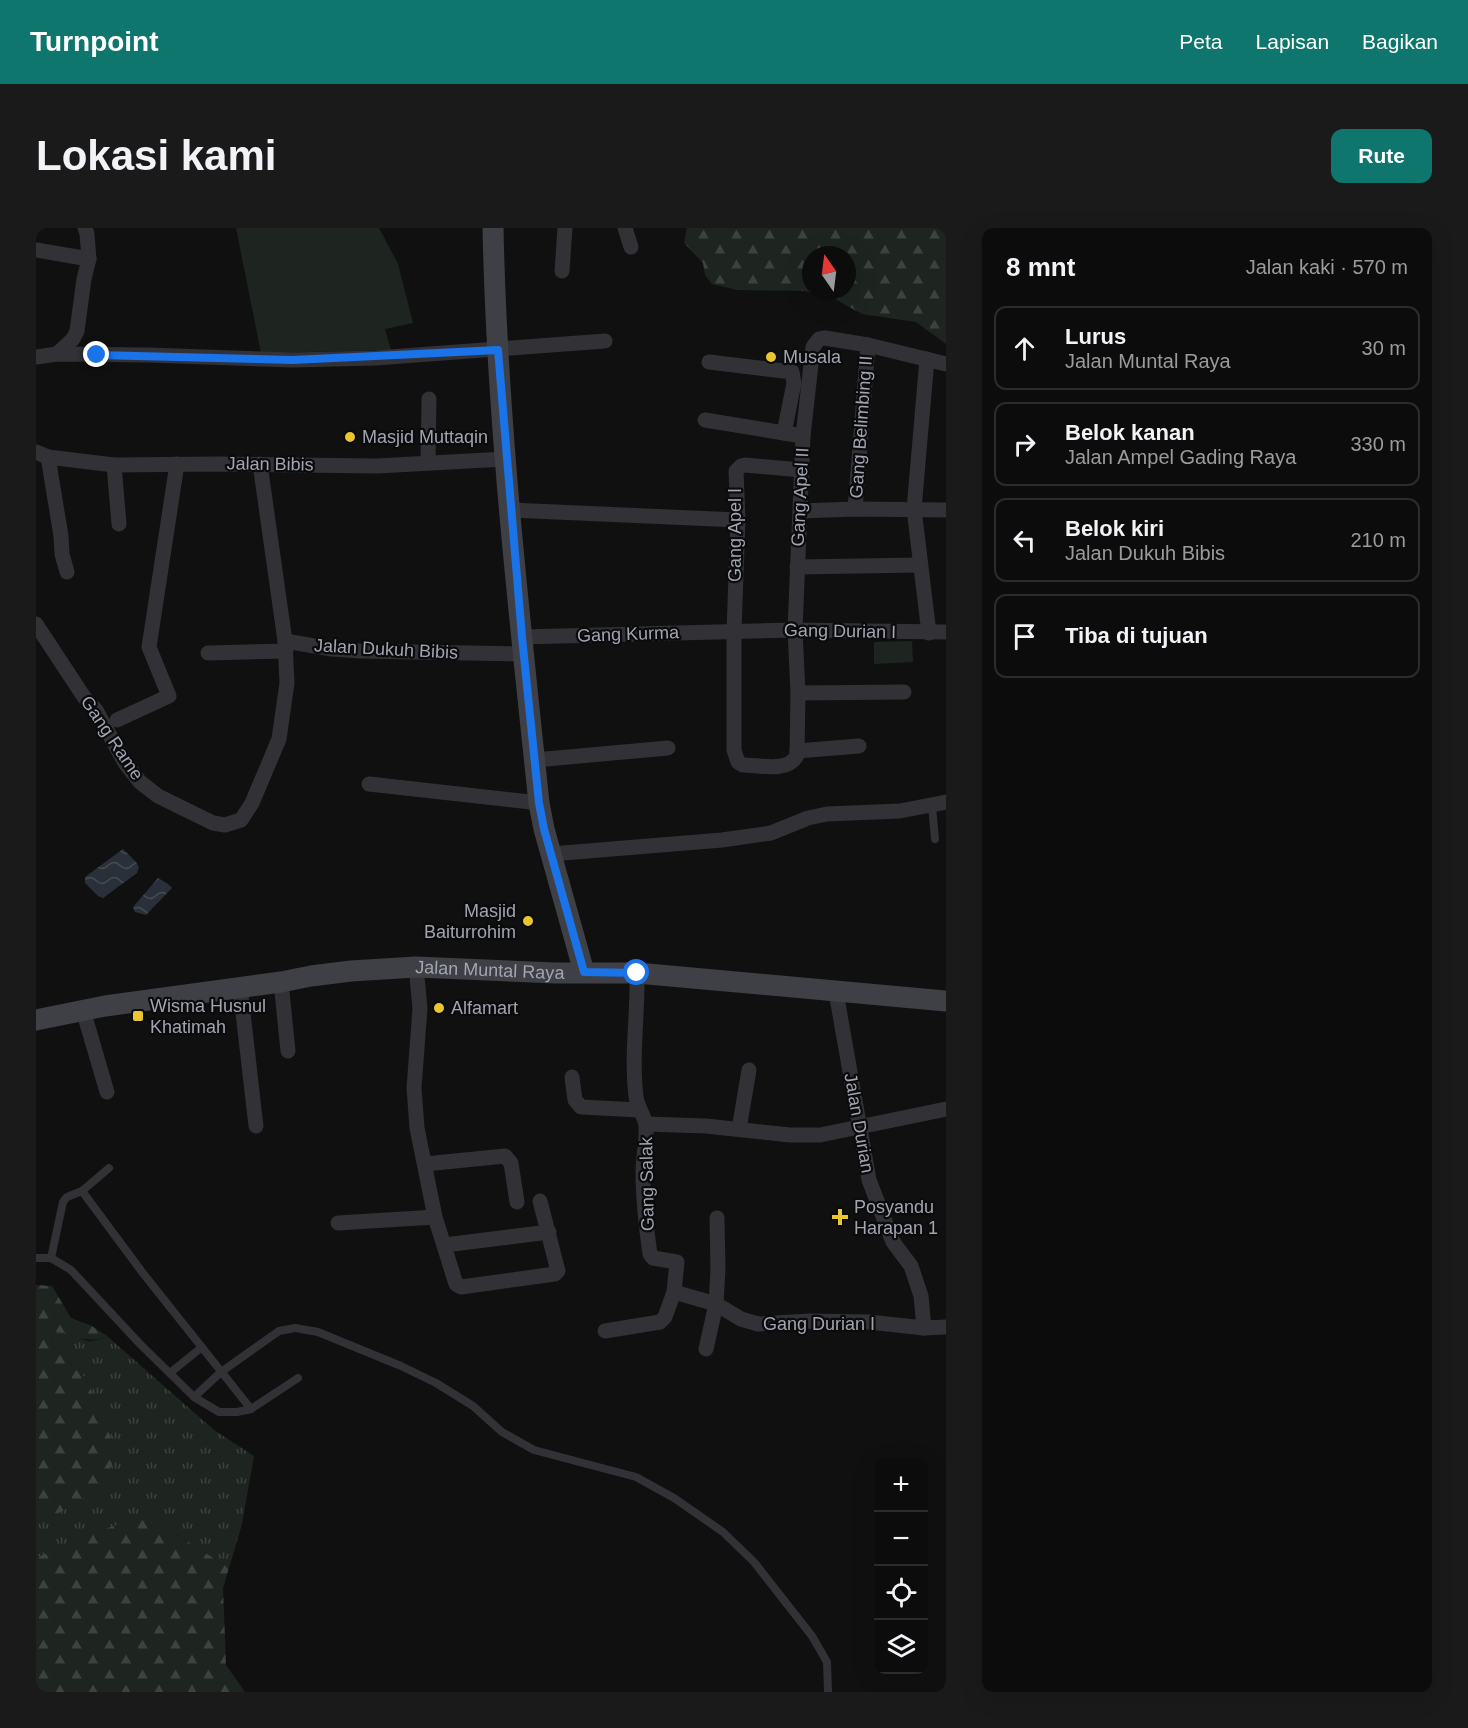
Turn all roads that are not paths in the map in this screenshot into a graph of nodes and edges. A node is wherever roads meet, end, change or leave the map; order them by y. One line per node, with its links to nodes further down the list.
1 (85, 228): 7 (street)
2 (493, 228): 11 (main road)
3 (565, 228): 8 (street)
4 (626, 228): 5 (street)
5 (631, 247)
6 (36, 250): 7 (street)
7 (89, 260): 12 (street)
8 (561, 271)
9 (605, 341): 11 (street)
10 (868, 345): 14 (street); 20 (street); 28 (street, Gang Belimbing II)
11 (498, 350): 12 (street); 22 (main road)
12 (57, 354): 13 (street)
13 (36, 357)
14 (927, 359): 16 (street); 30 (street)
15 (709, 362): 19 (street, Gang Apel II)
16 (946, 364)
17 (429, 399): 23 (street)
18 (705, 420): 19 (street)
19 (784, 433): 20 (street, Gang Apel II)
20 (804, 436): 27 (street, Gang Apel II)
21 (42, 454): 26 (street, Jalan Bibis); 37 (street)
22 (505, 459): 23 (street, Jalan Bibis); 29 (main road)
23 (428, 463): 25 (street, Jalan Bibis)
24 (177, 464): 25 (street, Jalan Bibis); 26 (street, Jalan Bibis); 48 (street)
25 (260, 464): 43 (street)
26 (114, 465): 34 (street)
27 (801, 470): 32 (street, Gang Apel II); 33 (street, Gang Apel I)
28 (855, 509): 30 (street); 32 (street)
29 (510, 510): 33 (street); 44 (main road)
30 (914, 510): 31 (street); 35 (street)
31 (946, 510)
32 (801, 511): 36 (street, Gang Apel II)
33 (738, 520): 40 (street, Gang Apel I)
34 (119, 524)
35 (920, 565): 36 (street); 42 (street)
36 (797, 567): 39 (street, Gang Apel II)
37 (67, 572)
38 (36, 624): 43 (street, Gang Rame)
39 (795, 630): 40 (street, Gang Durian I); 42 (street, Gang Durian I); 47 (street, Gang Apel II)
40 (734, 631): 44 (street, Gang Kurma); 51 (street, Gang Apel I)
41 (946, 632): 42 (street, Gang Durian I)
42 (929, 633)
43 (285, 646): 44 (street, Jalan Dukuh Bibis); 45 (street, Jalan Dukuh Bibis)
44 (522, 646): 52 (main road)
45 (208, 653)
46 (904, 692): 47 (street)
47 (798, 693): 51 (street, Gang Apel II)
48 (117, 720)
49 (859, 746): 51 (street)
50 (668, 748): 52 (street)
51 (797, 751)
52 (535, 760): 54 (main road)
53 (369, 784): 54 (street)
54 (539, 803): 57 (main road)
55 (939, 804): 56 (lane); 57 (street)
56 (935, 839)
57 (551, 854): 59 (main road)
58 (416, 967): 59 (main road, Jalan Muntal Raya); 61 (main road, Jalan Muntal Raya); 76 (street)
59 (584, 972): 60 (main road, Jalan Muntal Raya)
60 (637, 973): 63 (main road, Jalan Muntal Raya); 72 (street, Gang Salak)
61 (281, 982): 62 (main road, Jalan Muntal Raya); 67 (street)
62 (240, 987): 65 (main road, Jalan Muntal Raya); 73 (street)
63 (836, 992): 64 (main road, Jalan Muntal Raya); 74 (street, Jalan Durian)
64 (946, 1000)
65 (83, 1010): 66 (main road, Jalan Muntal Raya); 70 (street)
66 (36, 1020)
67 (288, 1051)
68 (749, 1070): 75 (street)
69 (572, 1077): 72 (street)
70 (107, 1092)
71 (946, 1109): 74 (street)
72 (642, 1117): 75 (street); 88 (street, Gang Salak)
73 (256, 1126)
74 (859, 1128): 75 (street); 91 (street, Jalan Durian)
75 (739, 1129)
76 (424, 1164): 80 (street); 81 (street)
77 (109, 1168): 78 (lane)
78 (82, 1191): 87 (lane); 93 (lane)
79 (540, 1201): 84 (street)
80 (517, 1202)
81 (435, 1217): 83 (street); 85 (street)
82 (717, 1218): 89 (street)
83 (338, 1223)
84 (549, 1232): 85 (street); 85 (street)
85 (445, 1245)
86 (36, 1258): 87 (lane)
87 (51, 1258): 96 (lane)
88 (674, 1292): 89 (street, Gang Durian I); 92 (street)
89 (716, 1304): 91 (street, Gang Durian I); 94 (street)
90 (946, 1327): 91 (street)
91 (924, 1328)
92 (605, 1331)
93 (202, 1347): 95 (lane); 96 (lane)
94 (706, 1349)
95 (221, 1372): 98 (lane); 99 (lane); 100 (lane)
96 (170, 1373): 98 (lane)
97 (298, 1378): 99 (lane)
98 (194, 1397): 99 (lane)
99 (251, 1409)
100 (828, 1692)

